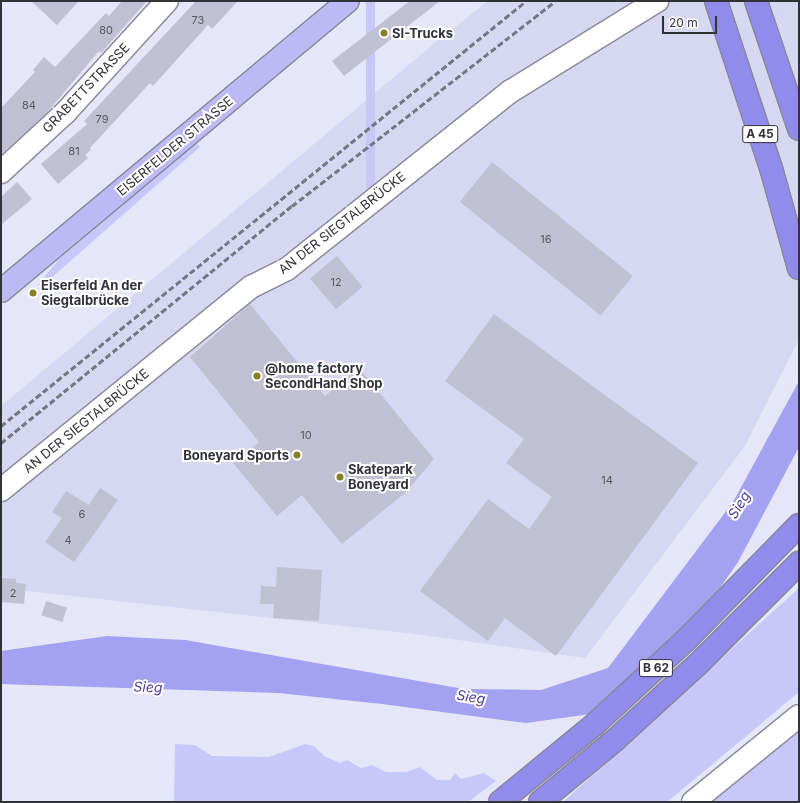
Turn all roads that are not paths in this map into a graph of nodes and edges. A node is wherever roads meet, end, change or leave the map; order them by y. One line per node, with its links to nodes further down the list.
1 (167, 1): 7 (street, GRABETTSTRASSE)
2 (348, 1): 9 (main road, EISERFELDER STRASSE)
3 (656, 1): 10 (street, AN DER SIEGTALBRÜCKE)
4 (716, 1): 8 (highway, A 45)
5 (756, 1): 6 (highway, A 45)
6 (799, 129)
7 (1, 172)
8 (799, 268)
9 (1, 291)
10 (1, 490)
11 (799, 525): 14 (highway, B 62)
12 (799, 563): 15 (highway, B 62)
13 (799, 716): 16 (street)
14 (502, 801)
15 (540, 802)
16 (693, 802)

